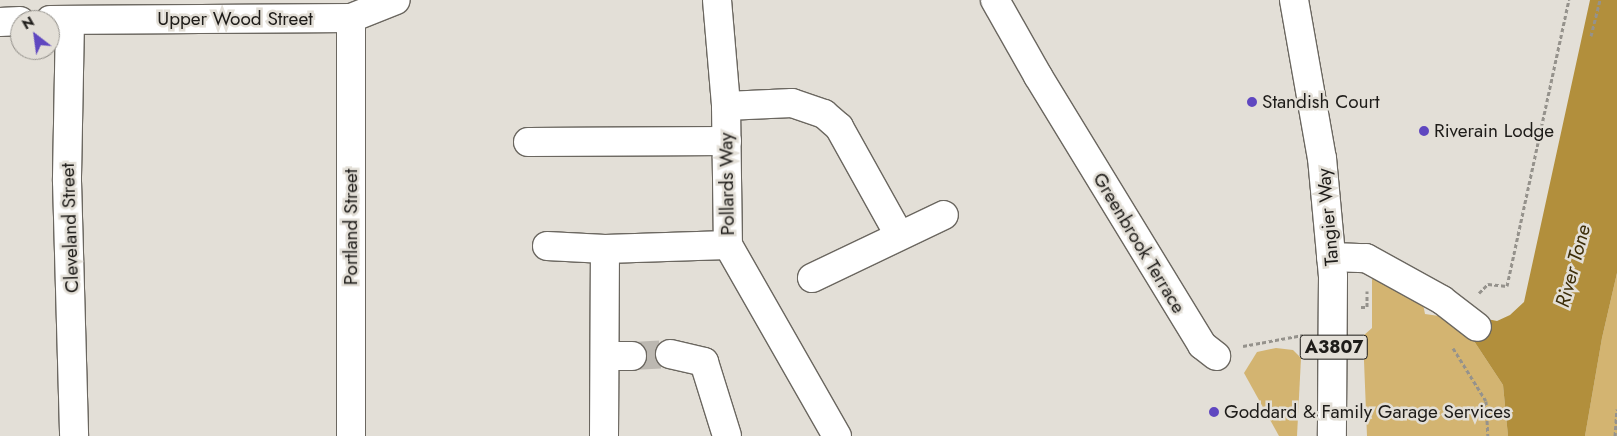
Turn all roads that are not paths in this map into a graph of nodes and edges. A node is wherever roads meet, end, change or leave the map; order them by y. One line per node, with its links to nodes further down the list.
1 (396, 0): 5 (street, Upper Wood Street)
2 (717, 0): 7 (street, Pollards Way)
3 (995, 0): 19 (street, Greenbrook Terrace)
4 (1294, 0): 15 (street, Tangier Way / A3807)
5 (351, 18): 6 (street, Upper Wood Street); 21 (street, Portland Street)
6 (60, 20): 20 (street, Cleveland Street)
7 (726, 106): 8 (street, Pollards Way); 11 (street)
8 (727, 140): 9 (street); 12 (street, Pollards Way)
9 (528, 142)
10 (944, 215): 11 (street)
11 (899, 236): 16 (street)
12 (728, 245): 14 (street); 24 (street, Pollards Way)
13 (547, 246): 14 (street)
14 (605, 249): 22 (street)
15 (1331, 257): 17 (street); 25 (street, Tangier Way / A3807)
16 (812, 278)
17 (1477, 327)
18 (670, 354): 23 (street)
19 (1216, 356)
20 (74, 436)
21 (351, 436)
22 (604, 436)
23 (727, 436)
24 (837, 436)
25 (1332, 436)

